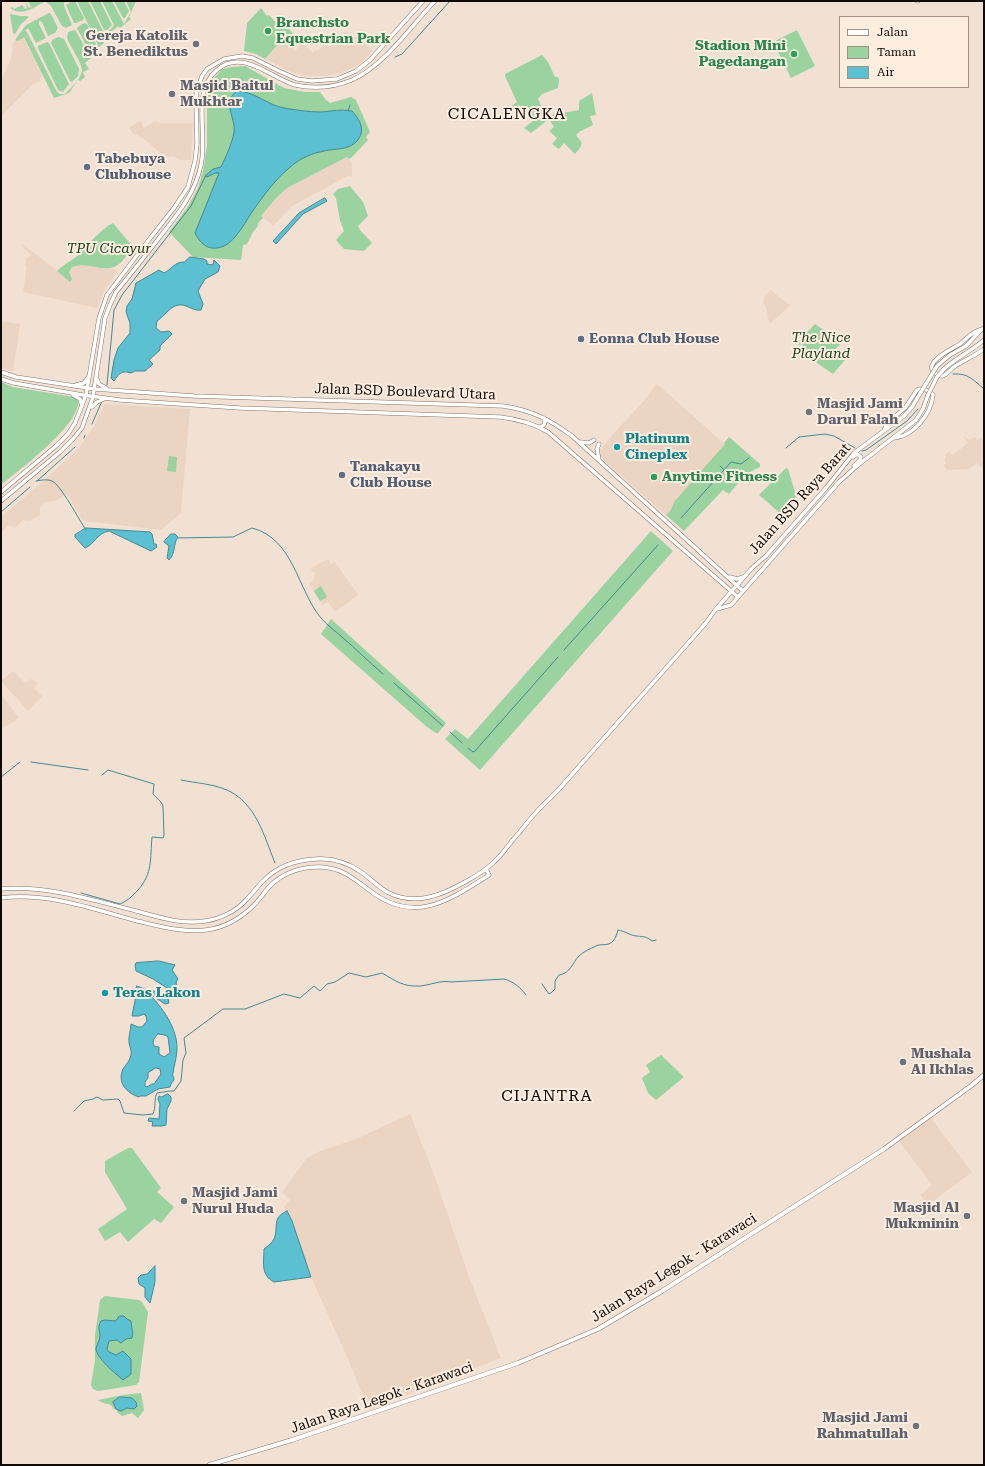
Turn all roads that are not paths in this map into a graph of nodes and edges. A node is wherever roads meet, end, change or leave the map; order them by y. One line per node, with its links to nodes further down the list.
1 (423, 1): 3 (main road)
2 (435, 1): 4 (main road)
3 (417, 7): 4 (main road); 7 (main road)
4 (424, 13): 8 (main road)
5 (235, 56): 6 (main road); 7 (main road); 9 (main road)
6 (236, 62): 8 (main road); 10 (main road)
7 (356, 71): 8 (main road)
8 (359, 76)
9 (144, 246): 10 (main road); 16 (main road)
10 (149, 251): 14 (main road)
11 (983, 328): 13 (main road); 32 (main road, Jalan BSD Raya Barat, bridge)
12 (984, 340): 33 (main road, Jalan BSD Raya Barat, bridge)
13 (984, 349)
14 (98, 370): 20 (main road); 21 (main road)
15 (1, 372): 18 (main road, Jalan BSD Boulevard Utara)
16 (90, 375): 18 (main road); 19 (main road)
17 (1, 379): 22 (main road, Jalan BSD Boulevard Utara)
18 (73, 386): 19 (main road, Jalan BSD Boulevard Utara)
19 (88, 388): 20 (main road, Jalan BSD Boulevard Utara); 23 (main road)
20 (95, 389): 21 (main road, Jalan BSD Boulevard Utara); 25 (main road)
21 (111, 390): 24 (main road, Jalan BSD Boulevard Utara)
22 (68, 392): 23 (main road, Jalan BSD Boulevard Utara); 28 (main road)
23 (86, 396): 25 (main road, Jalan BSD Boulevard Utara); 28 (main road)
24 (194, 396): 27 (main road); 30 (main road, Jalan BSD Boulevard Utara)
25 (94, 397): 26 (main road, Jalan BSD Boulevard Utara); 29 (main road)
26 (111, 398): 27 (main road, Jalan BSD Boulevard Utara); 29 (main road)
27 (193, 405): 31 (main road, Jalan BSD Boulevard Utara)
28 (81, 409): 39 (main road)
29 (87, 415): 41 (main road)
30 (543, 417): 31 (main road); 35 (main road, Jalan BSD Boulevard Utara)
31 (540, 427): 45 (main road, Jalan BSD Boulevard Utara)
32 (883, 431): 33 (main road); 38 (main road, Jalan BSD Raya Barat)
33 (893, 438): 40 (main road, Jalan BSD Raya Barat)
34 (594, 440): 35 (main road)
35 (579, 442): 37 (main road, Jalan BSD Boulevard Utara)
36 (599, 444): 37 (main road)
37 (599, 461): 44 (main road, Jalan BSD Boulevard Utara)
38 (835, 477): 40 (main road); 47 (main road, Jalan BSD Raya Barat)
39 (12, 482): 41 (main road); 42 (main road)
40 (839, 482): 51 (main road, Jalan BSD Raya Barat)
41 (17, 487): 43 (main road)
42 (1, 492)
43 (1, 501)
44 (718, 567): 45 (main road); 46 (main road, Jalan BSD Boulevard Utara)
45 (712, 574): 48 (main road, Jalan BSD Boulevard Utara)
46 (726, 575): 47 (main road); 49 (main road, Jalan BSD Boulevard Utara)
47 (746, 576): 49 (main road, Jalan BSD Raya Barat)
48 (720, 582): 50 (main road, Jalan BSD Boulevard Utara); 53 (main road)
49 (737, 585): 50 (main road, Jalan BSD Raya Barat); 51 (main road, Jalan BSD Boulevard Utara)
50 (732, 591): 52 (main road, Jalan BSD Boulevard Utara); 53 (main road, Jalan BSD Raya Barat)
51 (743, 591): 52 (main road, Jalan BSD Raya Barat)
52 (738, 597): 54 (main road, Jalan BSD Raya Barat)
53 (724, 600): 54 (main road, Jalan BSD Raya Barat)
54 (716, 609): 55 (main road, Jalan BSD Raya Barat)
55 (486, 869): 57 (main road); 59 (main road)
56 (1, 889): 57 (main road)
57 (69, 894): 59 (main road)
58 (1, 898): 59 (main road)
59 (67, 902)
60 (984, 1075): 61 (main road, Jalan Raya Legok - Karawaci)
61 (209, 1465)

